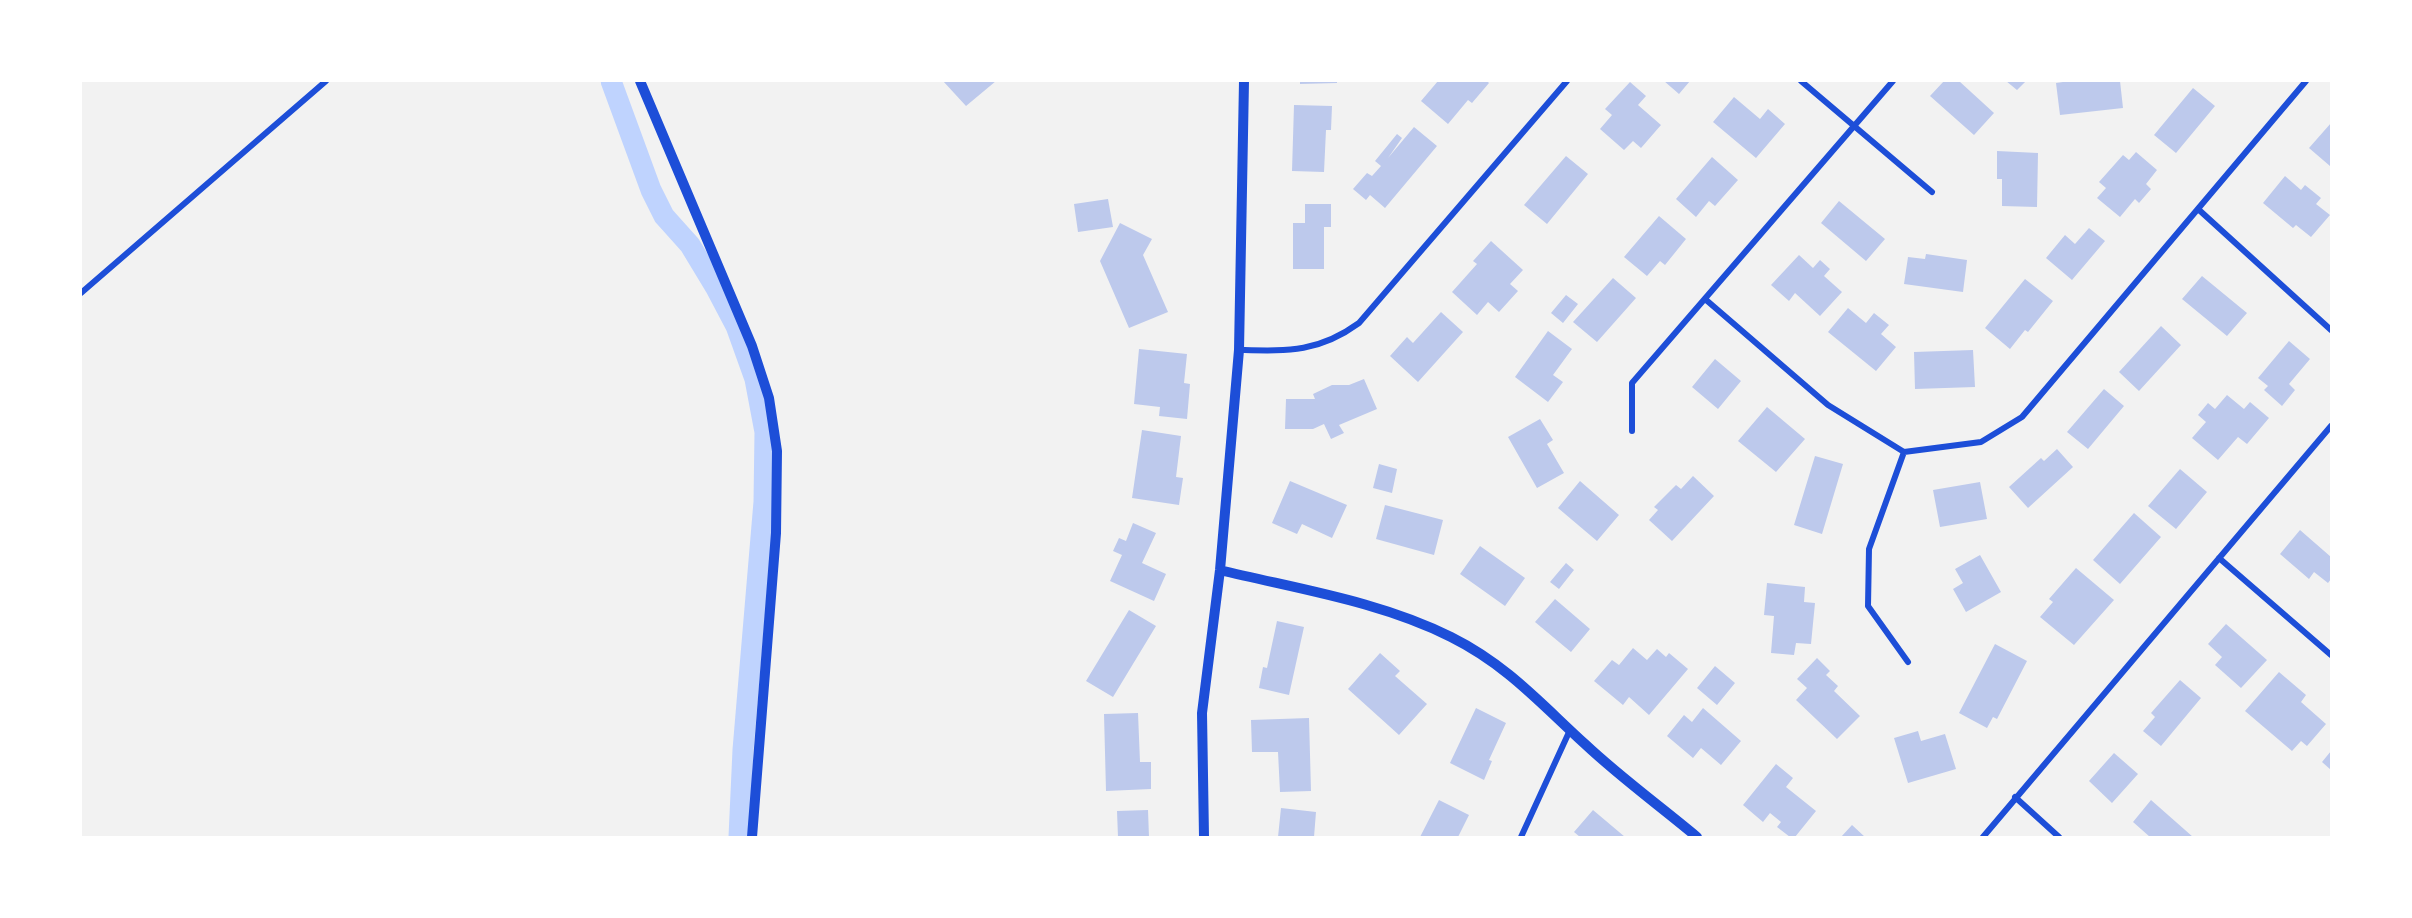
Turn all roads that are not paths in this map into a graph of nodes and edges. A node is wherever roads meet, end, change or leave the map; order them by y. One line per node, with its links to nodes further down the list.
1 (326, 81): 11 (street)
2 (640, 81): 24 (street)
3 (1244, 81): 14 (street)
4 (1568, 81): 14 (street)
5 (1801, 81): 8 (street)
6 (1893, 81): 8 (street)
7 (2306, 81): 10 (street)
8 (1854, 126): 9 (street); 12 (street)
9 (1932, 192)
10 (2198, 209): 13 (street); 17 (street)
11 (81, 293)
12 (1705, 299): 16 (street); 17 (street)
13 (2331, 330)
14 (1239, 350): 19 (street)
15 (2331, 426): 18 (street)
16 (1632, 431)
17 (1904, 452): 21 (street)
18 (2218, 558): 20 (street); 23 (street)
19 (1220, 570): 22 (street); 25 (street)
20 (2331, 655)
21 (1908, 662)
22 (1570, 730): 26 (street); 27 (street)
23 (2015, 797): 28 (street); 29 (street)
24 (752, 837)
25 (1204, 837)
26 (1521, 837)
27 (1697, 837)
28 (1983, 837)
29 (2059, 837)

